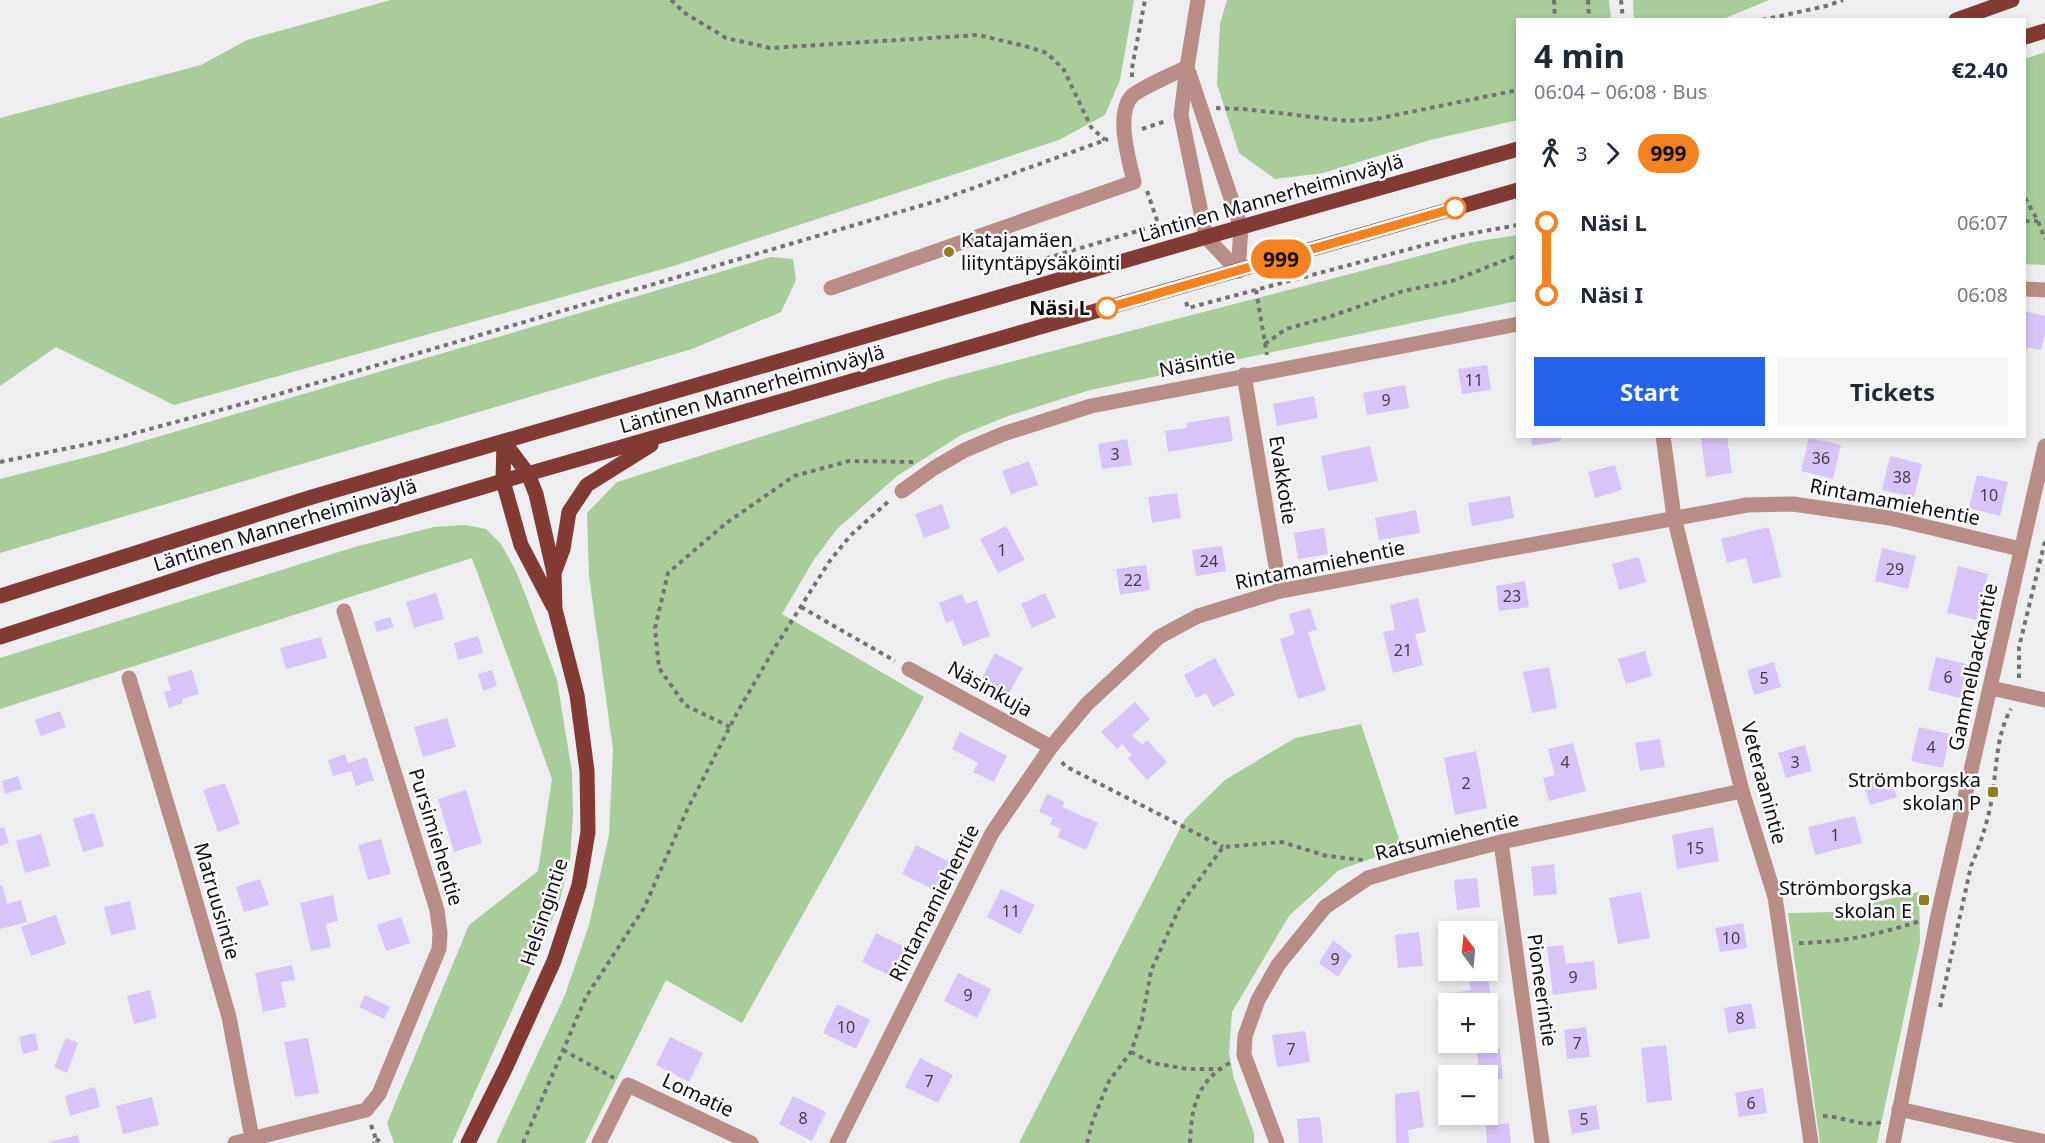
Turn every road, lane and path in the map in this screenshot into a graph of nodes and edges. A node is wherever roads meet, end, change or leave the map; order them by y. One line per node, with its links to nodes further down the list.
1 (671, 0): 20 (path)
2 (1198, 0): 15 (street)
3 (1554, 0): 8 (path)
4 (1588, 0): 9 (path)
5 (1621, 0): 10 (path)
6 (1843, 0): 11 (path)
7 (2012, 0): 12 (main road)
8 (1555, 18)
9 (1589, 18)
10 (1623, 18)
11 (1771, 18)
12 (1962, 18)
13 (2045, 31): 14 (main road)
14 (2026, 37)
15 (1187, 67): 17 (street); 18 (street); 19 (street)
16 (1516, 90): 17 (path)
17 (1201, 110): 27 (street)
18 (1181, 115): 19 (path); 28 (street)
19 (1124, 135): 20 (path); 33 (street)
20 (1105, 140): 45 (path)
21 (1516, 150): 27 (main road, Läntinen Mannerheiminväylä)
22 (1516, 191): 32 (main road, Läntinen Mannerheiminväylä)
23 (2026, 200): 25 (path)
24 (2026, 221): 25 (path)
25 (2038, 221): 29 (path)
26 (1158, 225): 31 (path)
27 (1241, 228): 28 (main road, Läntinen Mannerheiminväylä); 32 (street)
28 (1206, 237): 32 (street); 43 (main road, Läntinen Mannerheiminväylä)
29 (2045, 239)
30 (1516, 256): 38 (path)
31 (1037, 261)
32 (1238, 271): 41 (main road, Läntinen Mannerheiminväylä)
33 (831, 288)
34 (2026, 289): 36 (street)
35 (1256, 290): 38 (path)
36 (2045, 290)
37 (1516, 324): 40 (street, Näsintie)
38 (1265, 344): 39 (path)
39 (1268, 357)
40 (1244, 375): 46 (street, Näsintie); 56 (street, Evakkotie)
41 (667, 435): 47 (main road, Läntinen Mannerheiminväylä); 53 (main road, Helsingintie)
42 (1663, 438): 50 (street, Veteraanintie)
43 (504, 442): 47 (main road, Helsingintie); 48 (main road, Helsingintie); 57 (main road, Läntinen Mannerheiminväylä)
44 (2045, 446): 52 (street, Gammelbackantie)
45 (0, 462)
46 (943, 462): 49 (street, Näsintie); 67 (path)
47 (528, 474): 48 (main road, Läntinen Mannerheiminväylä); 53 (main road, Helsingintie)
48 (503, 481): 59 (main road, Helsingintie); 61 (main road, Läntinen Mannerheiminväylä)
49 (902, 491): 58 (path)
50 (1674, 517): 52 (street, Rintamamiehentie); 56 (street, Rintamamiehentie); 69 (street, Veteraanintie)
51 (2045, 541): 55 (path)
52 (2020, 549): 54 (street, Gammelbackantie)
53 (554, 573): 59 (main road, Helsingintie)
54 (2013, 584): 55 (path); 64 (street, Gammelbackantie)
55 (2034, 589): 65 (path)
56 (1280, 591): 68 (street, Rintamamiehentie)
57 (0, 596)
58 (801, 607): 62 (path); 67 (path)
59 (555, 609): 88 (main road, Helsingintie)
60 (344, 611): 83 (street, Pursimiehentie)
61 (0, 637)
62 (909, 669): 68 (street, Näsinkuja)
63 (129, 678): 83 (street, Matruusintie)
64 (1991, 687): 65 (street); 73 (street, Gammelbackantie)
65 (2017, 693): 66 (street); 75 (path)
66 (2045, 700)
67 (730, 727): 76 (path)
68 (1051, 747): 71 (path); 92 (street, Rintamamiehentie)
69 (1742, 791): 70 (street, Ratsumiehentie); 74 (street, Veteraanintie)
70 (1501, 842): 78 (street, Ratsumiehentie); 96 (street, Pioneerintie)
71 (1223, 847): 72 (path); 77 (path)
72 (1374, 861)
73 (1938, 915): 74 (path); 81 (street, Gammelbackantie)
74 (1782, 943): 82 (street, Veteraanintie)
75 (1937, 1018)
76 (563, 1050): 80 (path); 89 (path)
77 (1131, 1052): 79 (path); 93 (path)
78 (1244, 1055): 79 (path); 95 (street, Ratsumiehentie)
79 (1219, 1069): 94 (path)
80 (628, 1085): 90 (street); 91 (street, Lomatie)
81 (1899, 1108): 82 (path); 85 (street); 98 (street, Gammelbackantie)
82 (1808, 1117): 97 (street, Veteraanintie)
83 (252, 1138): 86 (street, Pursimiehentie)
84 (375, 1139): 87 (path)
85 (2045, 1142)
86 (235, 1143)
87 (382, 1143)
88 (468, 1143)
89 (523, 1143)
90 (599, 1143)
91 (751, 1143)
92 (837, 1143)
93 (1087, 1143)
94 (1190, 1143)
95 (1277, 1143)
96 (1542, 1143)
97 (1811, 1143)
98 (1893, 1143)

